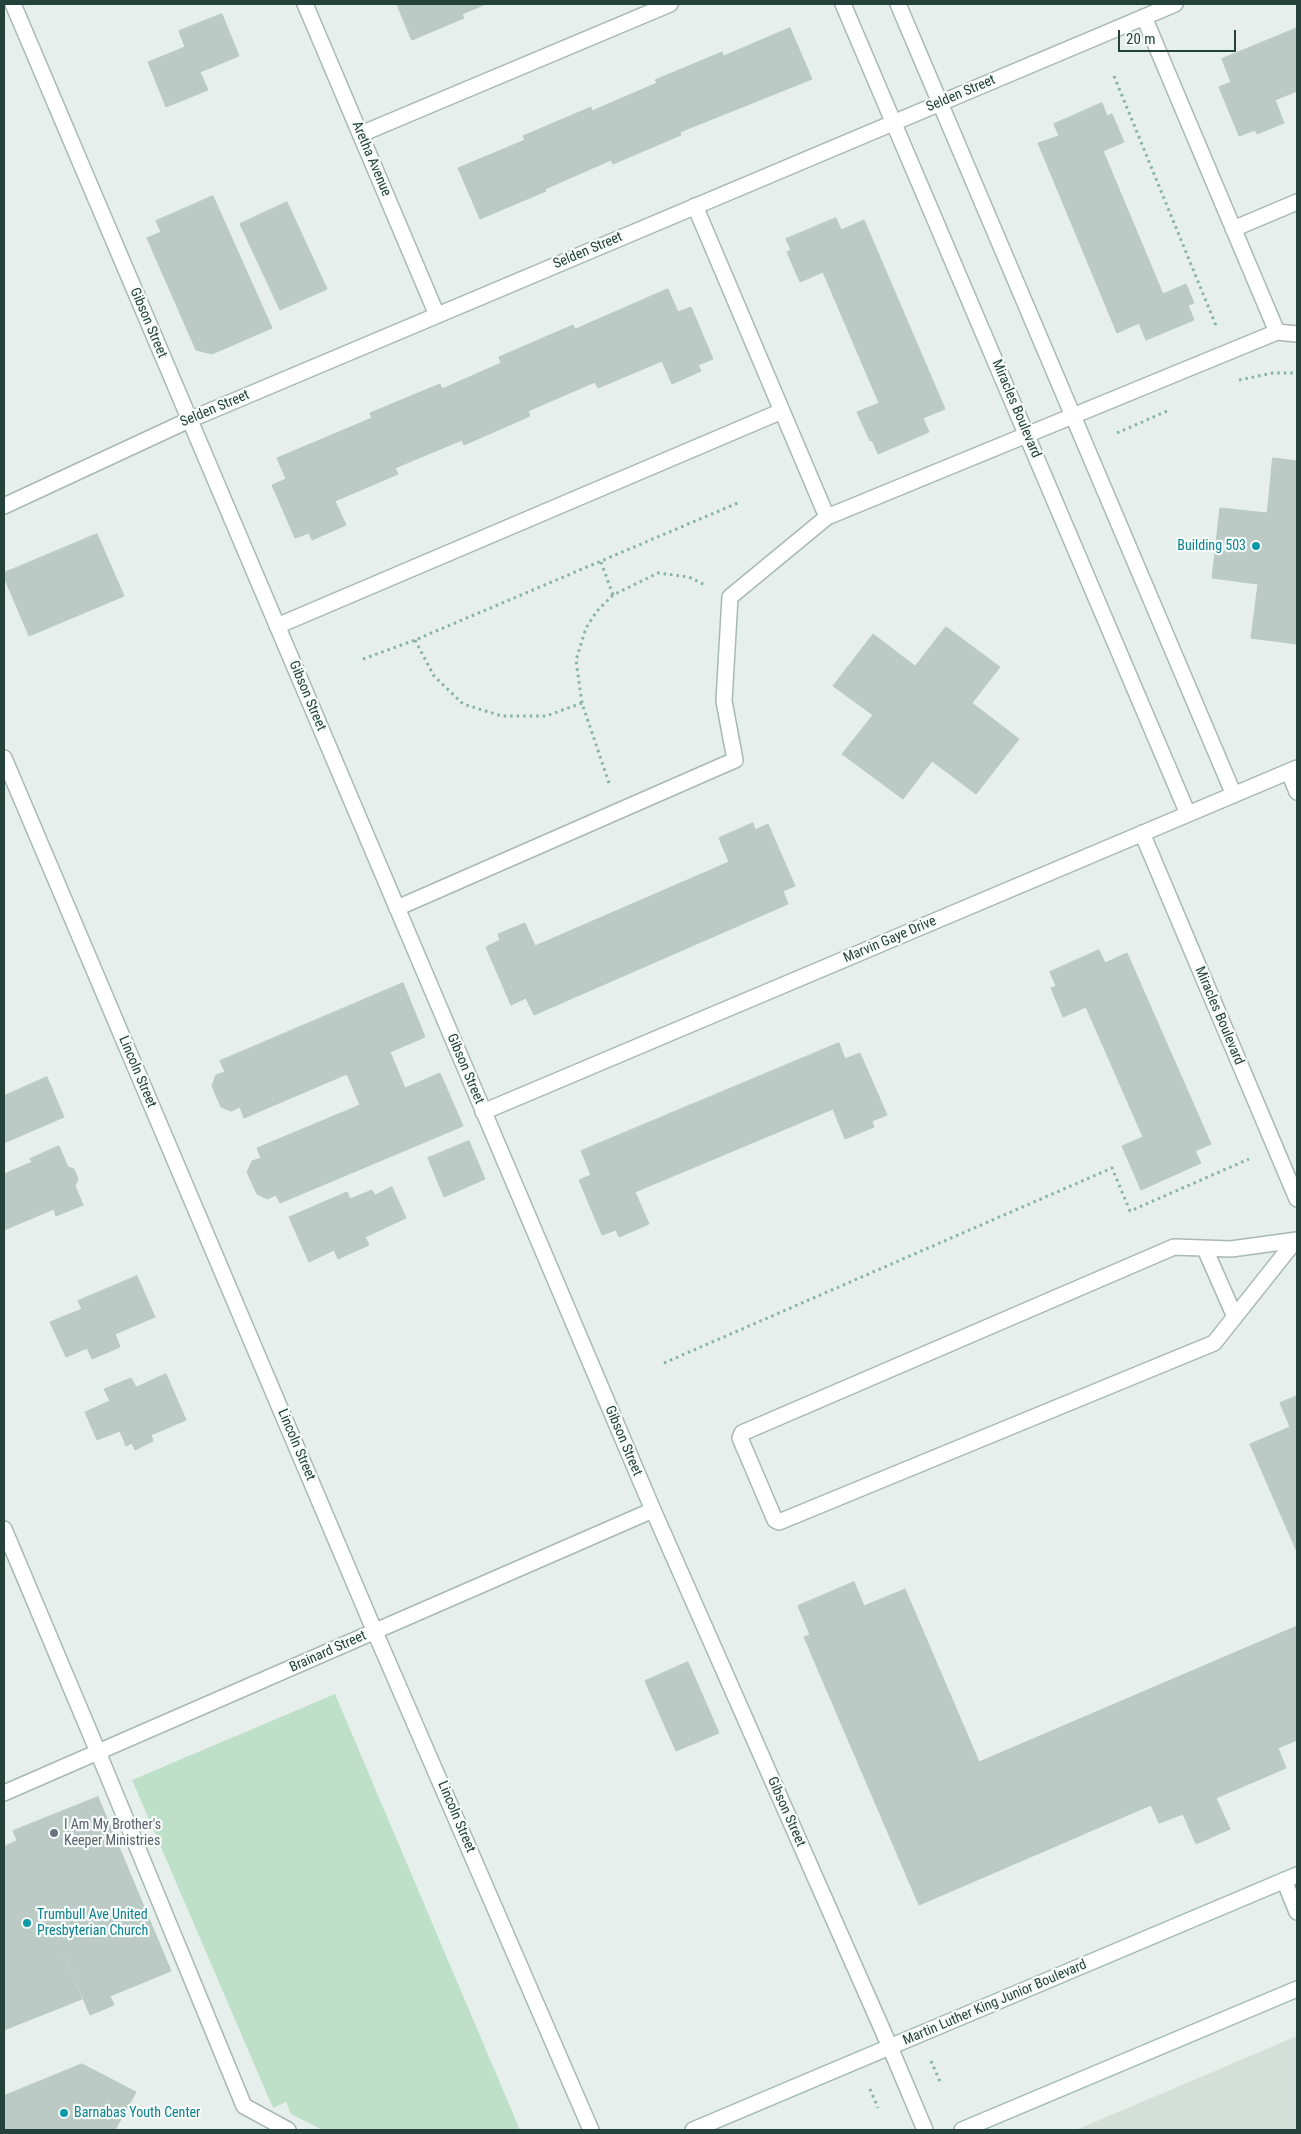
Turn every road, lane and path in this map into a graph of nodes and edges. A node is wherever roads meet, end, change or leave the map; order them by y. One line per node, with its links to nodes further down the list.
1 (13, 4): 24 (street, Gibson Street)
2 (305, 4): 11 (street, Aretha Avenue)
3 (670, 4): 11 (street)
4 (843, 4): 10 (street, Miracles Boulevard)
5 (898, 4): 9 (street)
6 (1175, 4): 7 (street, Selden Street)
7 (1144, 17): 9 (street, Selden Street); 14 (street)
8 (1114, 76): 16 (path)
9 (940, 103): 10 (street, Selden Street); 23 (street)
10 (893, 122): 13 (street, Selden Street); 26 (street, Miracles Boulevard)
11 (361, 134): 15 (street, Aretha Avenue)
12 (1297, 202): 14 (street)
13 (695, 206): 15 (street, Selden Street); 22 (street)
14 (1233, 229): 17 (street)
15 (437, 315): 24 (street, Selden Street)
16 (1218, 331)
17 (1277, 332): 18 (street); 23 (street)
18 (1297, 334)
19 (1297, 373): 20 (path)
20 (1232, 382)
21 (1170, 409): 25 (path)
22 (782, 410): 29 (street); 33 (street)
23 (1072, 415): 26 (street); 40 (street)
24 (189, 420): 28 (street, Selden Street); 33 (street, Gibson Street)
25 (1117, 433)
26 (1026, 434): 29 (street); 42 (street, Miracles Boulevard)
27 (740, 502): 30 (path)
28 (4, 506)
29 (827, 517): 32 (street)
30 (600, 562): 31 (path); 34 (path)
31 (613, 594): 32 (path); 36 (path)
32 (730, 597): 41 (street)
33 (277, 626): 44 (street, Gibson Street)
34 (414, 640): 35 (path); 36 (path)
35 (362, 659)
36 (582, 703): 41 (path)
37 (4, 758): 54 (street, Lincoln Street)
38 (1293, 770): 39 (street); 40 (street, Marvin Gaye Drive)
39 (1297, 792)
40 (1234, 795): 42 (street, Marvin Gaye Drive)
41 (618, 811): 44 (street)
42 (1188, 814): 43 (street, Marvin Gaye Drive)
43 (1142, 834): 45 (street, Marvin Gaye Drive); 47 (street, Miracles Boulevard)
44 (397, 908): 45 (street, Gibson Street)
45 (484, 1112): 52 (street, Gibson Street)
46 (1252, 1158): 51 (path)
47 (1297, 1199)
48 (1296, 1240): 49 (street); 50 (street)
49 (1205, 1248): 50 (street); 50 (street)
50 (1235, 1317)
51 (664, 1363)
52 (652, 1510): 54 (street, Brainard Street); 60 (street, Gibson Street)
53 (4, 1529): 55 (street)
54 (375, 1632): 55 (street, Brainard Street); 66 (street, Lincoln Street)
55 (98, 1752): 56 (street, Brainard Street); 65 (street)
56 (4, 1794)
57 (1291, 1878): 58 (street); 60 (street, Martin Luther King Junior Boulevard)
58 (1297, 1912)
59 (1297, 1989): 69 (street)
60 (890, 2047): 67 (street, Martin Luther King Junior Boulevard); 68 (street, Gibson Street)
61 (931, 2061): 62 (path)
62 (942, 2084)
63 (870, 2088): 64 (path)
64 (878, 2108)
65 (288, 2130)
66 (591, 2130)
67 (693, 2130)
68 (925, 2130)
69 (962, 2130)

